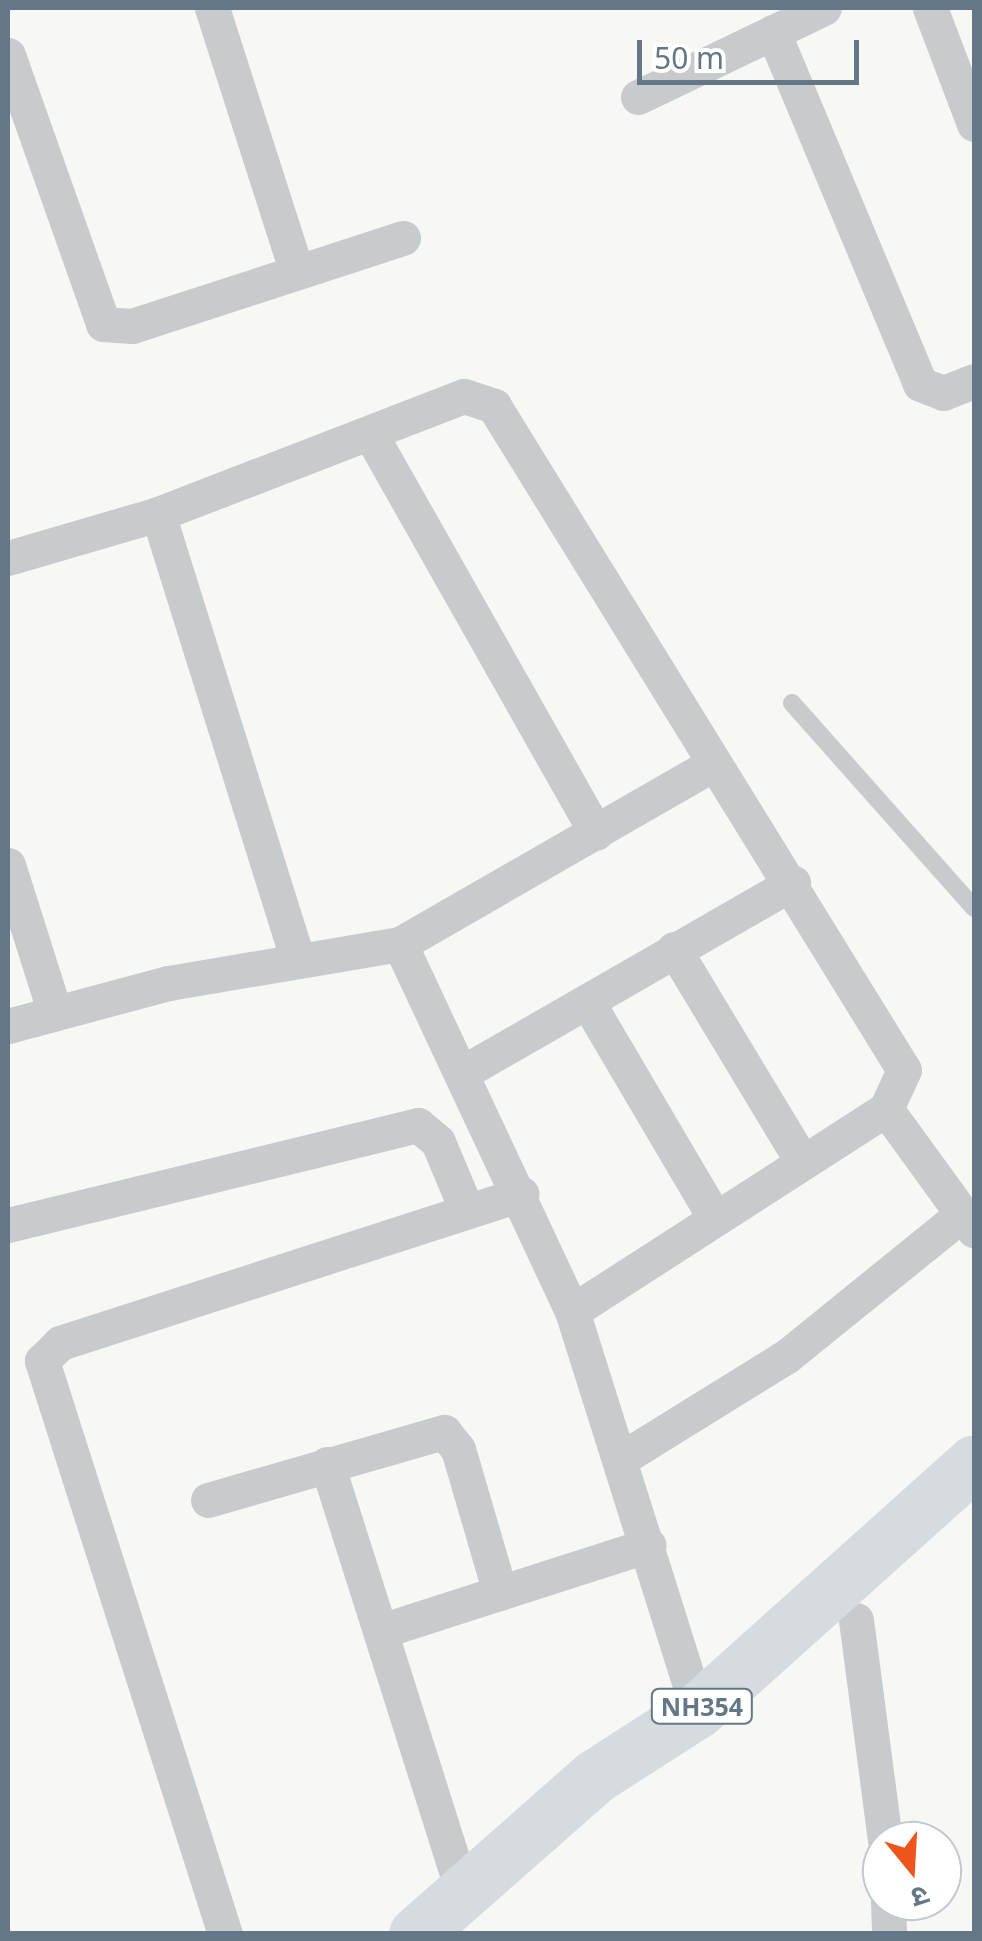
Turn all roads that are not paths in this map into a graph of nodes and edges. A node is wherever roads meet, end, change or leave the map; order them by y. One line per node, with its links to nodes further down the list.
1 (212, 8): 9 (street)
2 (824, 8): 4 (street)
3 (930, 8): 7 (street)
4 (773, 32): 6 (street); 10 (street)
5 (8, 55): 9 (street)
6 (638, 97)
7 (974, 124)
8 (403, 238): 9 (street)
9 (296, 272)
10 (974, 381)
11 (371, 435): 12 (street); 15 (street); 16 (street)
12 (158, 514): 13 (street); 22 (street)
13 (8, 558)
14 (792, 702): 19 (lane)
15 (713, 764): 16 (street); 18 (street)
16 (596, 833): 20 (street)
17 (8, 865): 24 (street)
18 (793, 883): 21 (street); 27 (street)
19 (974, 908)
20 (400, 944): 22 (street); 26 (street)
21 (674, 949): 23 (street); 28 (street)
22 (298, 960): 24 (street)
23 (587, 1002): 26 (street); 31 (street)
24 (54, 1010): 25 (street)
25 (8, 1026)
26 (462, 1073): 29 (street)
27 (886, 1109): 28 (street); 32 (street)
28 (802, 1162): 31 (street)
29 (522, 1194): 30 (street); 34 (street)
30 (467, 1211): 33 (street); 47 (street)
31 (714, 1217): 34 (street)
32 (968, 1222): 35 (street)
33 (8, 1224)
34 (572, 1311): 35 (street)
35 (624, 1457): 40 (street)
36 (974, 1462): 44 (highway, NH354)
37 (327, 1464): 38 (street); 41 (street); 43 (street)
38 (208, 1500)
39 (974, 1511): 42 (highway, NH354)
40 (648, 1545): 41 (street); 44 (street)
41 (500, 1593): 43 (street)
42 (856, 1620): 45 (street); 46 (highway, NH354)
43 (381, 1631): 46 (street)
44 (698, 1710): 46 (highway, NH354)
45 (882, 1821)
46 (465, 1912): 48 (highway, NH354)
47 (226, 1934)
48 (416, 1934)

